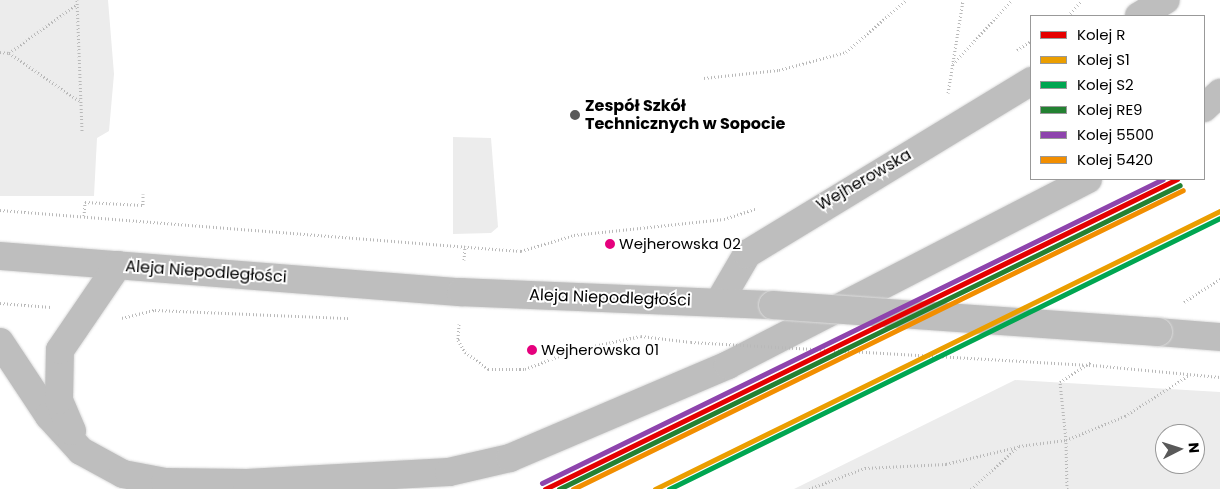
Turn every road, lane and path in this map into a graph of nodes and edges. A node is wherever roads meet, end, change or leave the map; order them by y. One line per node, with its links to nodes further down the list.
1 (906, 0): 12 (path)
2 (963, 0): 11 (path)
3 (1012, 0): 11 (path)
4 (1082, 0): 7 (path)
5 (1166, 0): 8 (main road)
6 (77, 2): 10 (path); 16 (path)
7 (1069, 15)
8 (1141, 15)
9 (0, 52): 10 (path)
10 (9, 53): 16 (path)
11 (952, 65): 14 (path)
12 (704, 78)
13 (1030, 82): 26 (main road, Wejherowska)
14 (948, 94)
15 (1220, 94): 17 (main road)
16 (81, 102): 18 (path)
17 (1205, 107)
18 (82, 132)
19 (1086, 180): 39 (main road)
20 (143, 194): 23 (path)
21 (0, 210): 23 (path)
22 (741, 215): 23 (path)
23 (84, 216)
24 (0, 256): 25 (main road, Aleja Niepodległości)
25 (118, 265): 26 (main road, Aleja Niepodległości); 30 (main road)
26 (719, 302): 31 (main road, Aleja Niepodległości, bridge)
27 (0, 303): 30 (path)
28 (353, 318): 29 (path)
29 (113, 322)
30 (73, 325): 39 (main road)
31 (1220, 337)
32 (458, 340): 34 (path, bridge)
33 (0, 342): 39 (main road)
34 (1189, 375): 35 (path); 37 (path)
35 (1220, 377)
36 (1060, 382): 37 (path)
37 (1066, 440): 38 (path); 42 (path)
38 (1019, 446): 40 (path); 41 (path)
39 (81, 450)
40 (808, 489)
41 (971, 489)
42 (1067, 489)

